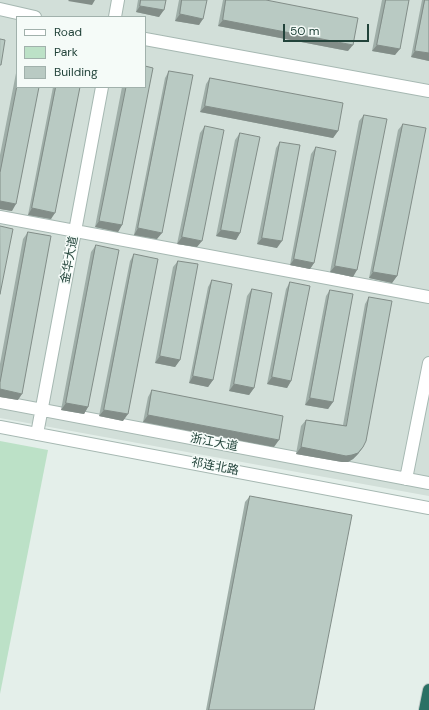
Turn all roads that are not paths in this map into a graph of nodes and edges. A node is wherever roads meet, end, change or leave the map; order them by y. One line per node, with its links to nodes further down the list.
1 (118, 0): 4 (street)
2 (0, 10): 3 (street)
3 (31, 16)
4 (115, 16)
5 (146, 39): 7 (street)
6 (102, 88): 9 (street, 金华大道)
7 (429, 91)
8 (0, 217): 9 (street)
9 (75, 232): 10 (street); 13 (street, 金华大道)
10 (429, 297)
11 (429, 363): 16 (street)
12 (0, 402): 13 (street, 浙江大道)
13 (42, 410): 15 (street, 金华大道); 16 (street, 浙江大道)
14 (0, 427): 15 (street, 祁连北路)
15 (37, 434): 18 (street, 祁连北路)
16 (406, 479): 17 (street, 浙江大道)
17 (429, 483)
18 (429, 508)
19 (429, 690): 20 (highway)
20 (427, 705)

